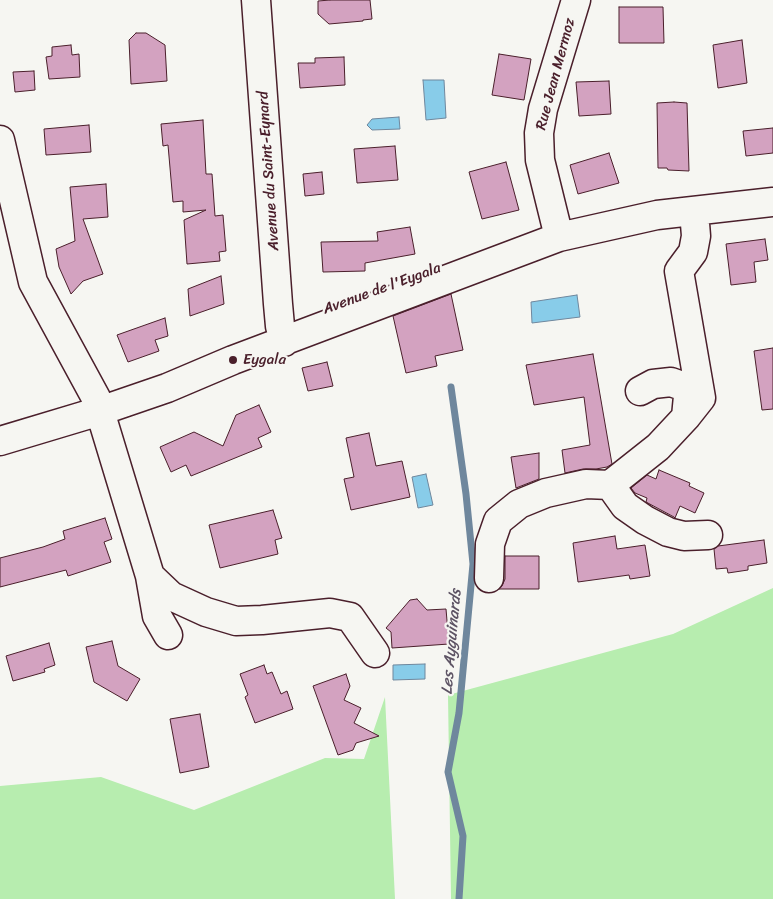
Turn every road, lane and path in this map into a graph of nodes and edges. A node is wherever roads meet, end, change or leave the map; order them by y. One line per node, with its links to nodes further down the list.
1 (256, 0): 8 (street, Avenue du Saint-Eynard)
2 (576, 0): 7 (street, Rue Jean Mermoz)
3 (0, 140): 10 (street)
4 (773, 191): 7 (street, Avenue de l'Eygala)
5 (773, 202): 6 (street, Avenue de l'Eygala)
6 (694, 211): 7 (street, Avenue de l'Eygala); 11 (street)
7 (557, 231): 8 (street, Avenue de l'Eygala)
8 (282, 334): 10 (street, Avenue de l'Eygala)
9 (640, 390): 11 (street)
10 (98, 405): 12 (street, Avenue de l'Eygala); 13 (street, Avenue de l'Eygala); 16 (street)
11 (686, 417): 14 (street)
12 (0, 427)
13 (0, 441)
14 (610, 485): 15 (street); 17 (street)
15 (708, 535)
16 (150, 576): 18 (street); 19 (street)
17 (489, 578)
18 (168, 635)
19 (375, 653)

